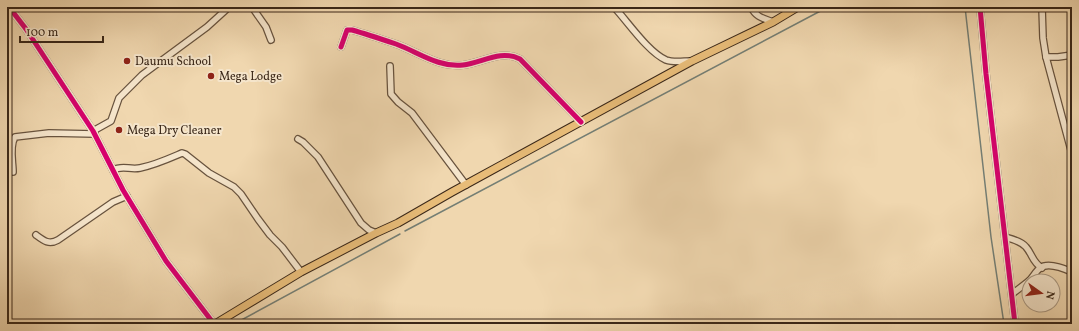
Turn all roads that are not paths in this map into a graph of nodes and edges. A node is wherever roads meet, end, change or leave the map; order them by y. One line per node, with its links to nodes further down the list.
1 (9, 7): 19 (street)
2 (229, 7): 19 (street)
3 (252, 7): 12 (street)
4 (614, 7): 16 (street)
5 (750, 7): 11 (street)
6 (798, 7): 11 (main road)
7 (980, 7): 28 (street)
8 (1042, 7): 15 (street)
9 (1060, 7): 10 (street)
10 (1072, 8)
11 (773, 22): 16 (main road)
12 (271, 40)
13 (341, 47): 18 (street)
14 (1072, 55): 15 (street)
15 (1046, 57): 21 (street)
16 (692, 61): 18 (main road)
17 (390, 66): 24 (street)
18 (581, 122): 24 (main road)
19 (94, 133): 22 (street); 23 (street)
20 (298, 139): 26 (street)
21 (1072, 154)
22 (113, 170): 25 (street); 30 (street)
23 (13, 172)
24 (466, 185): 26 (main road)
25 (127, 196): 27 (street); 37 (street)
26 (376, 233): 30 (main road)
27 (36, 235)
28 (1005, 237): 29 (street); 34 (street)
29 (1042, 268): 31 (street); 32 (street)
30 (301, 272): 37 (main road)
31 (1072, 272)
32 (1037, 273)
33 (1021, 288): 34 (street)
34 (1012, 294): 38 (street)
35 (7, 320): 36 (street)
36 (9, 324)
37 (215, 324)
38 (1015, 324)

